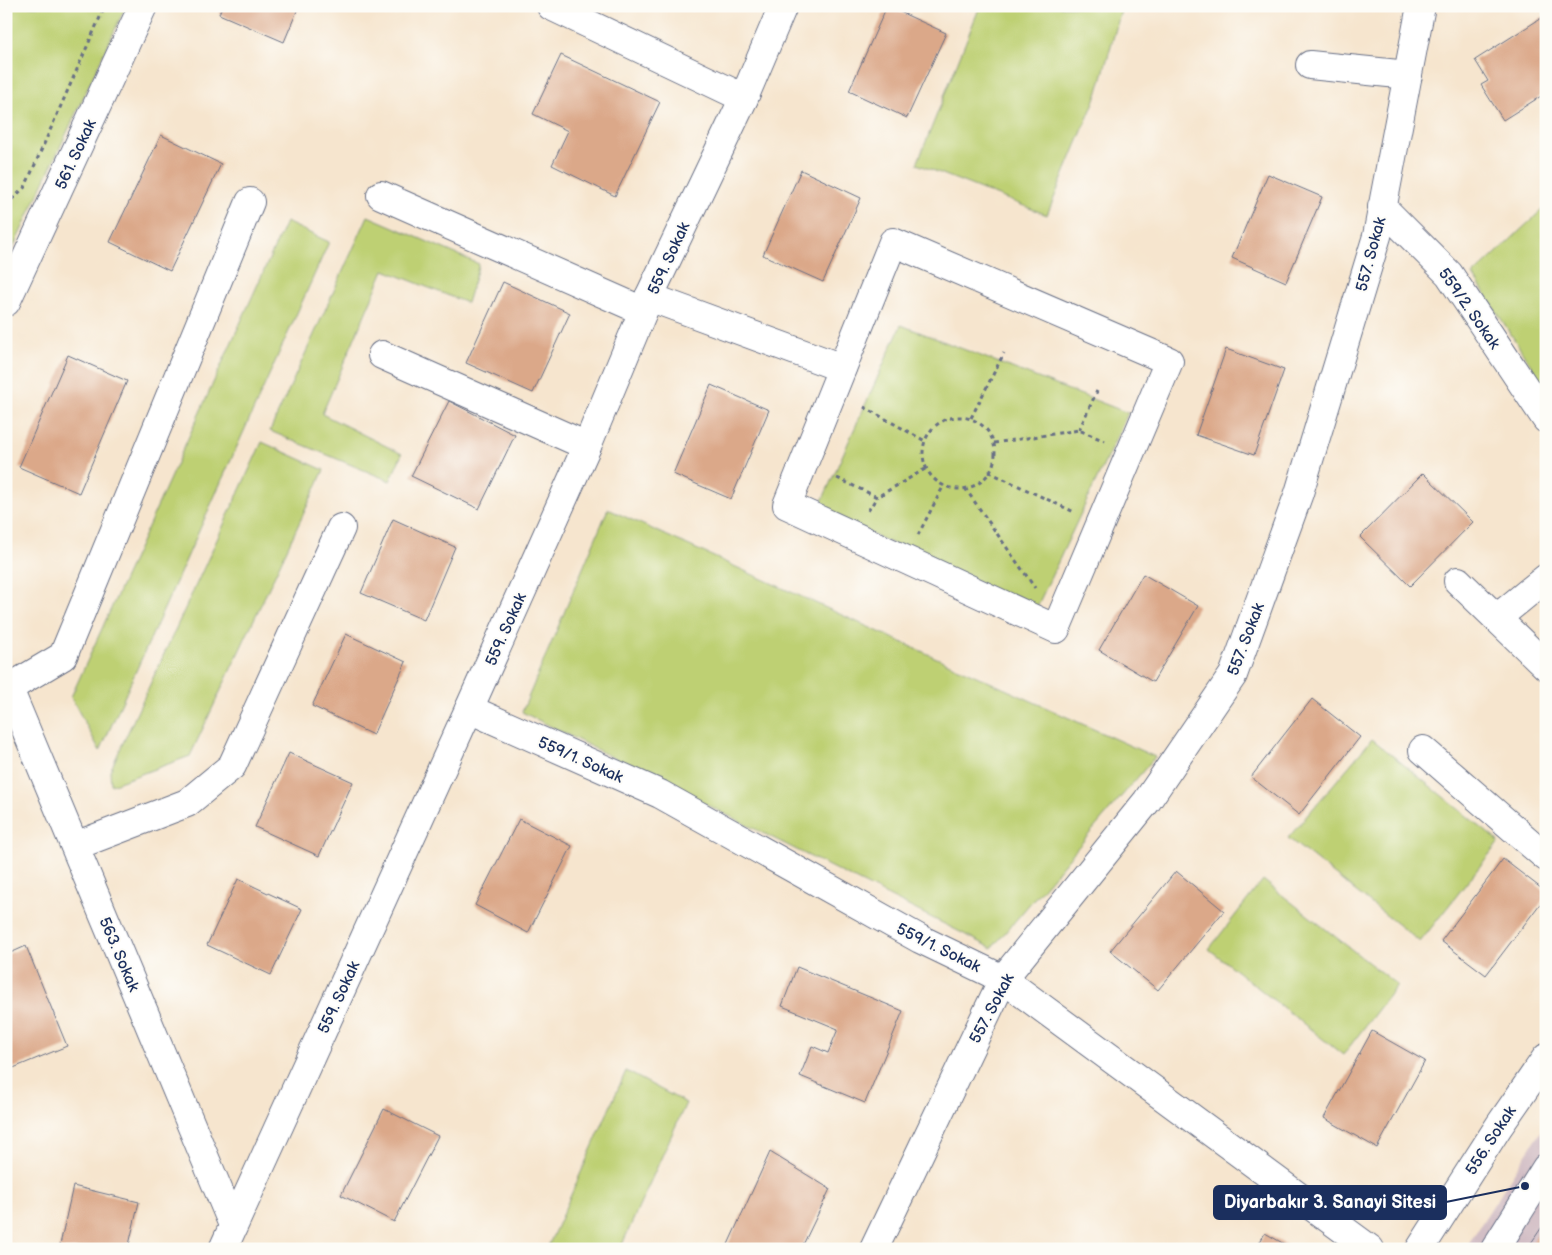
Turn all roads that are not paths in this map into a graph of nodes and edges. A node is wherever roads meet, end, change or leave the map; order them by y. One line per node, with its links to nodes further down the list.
1 (143, 6): 11 (street, 561. Sokak)
2 (551, 6): 7 (street)
3 (783, 6): 7 (street, 559. Sokak)
4 (1423, 8): 6 (street, 557. Sokak)
5 (1310, 65): 6 (street)
6 (1408, 75): 10 (street, 557. Sokak)
7 (744, 98): 12 (street, 559. Sokak)
8 (381, 195): 12 (street)
9 (250, 202): 22 (street)
10 (1382, 207): 15 (street, 559/2. Sokak); 27 (street, 557. Sokak)
11 (6, 302)
12 (646, 304): 14 (street); 16 (street, 559. Sokak)
13 (382, 355): 16 (street)
14 (842, 368): 14 (street)
15 (1546, 419)
16 (587, 446): 23 (street, 559. Sokak)
17 (341, 528): 25 (street)
18 (1546, 578): 20 (street)
19 (1458, 581): 20 (street)
20 (1497, 618): 21 (street)
21 (1546, 666)
22 (8, 685): 25 (street, 563. Sokak)
23 (469, 710): 27 (street, 559/1. Sokak); 30 (street, 559. Sokak)
24 (1423, 750): 26 (street)
25 (75, 846): 30 (street, 563. Sokak)
26 (1546, 857)
27 (1003, 979): 31 (street, 557. Sokak); 32 (street, 559/1. Sokak)
28 (1546, 1058): 33 (street, 556. Sokak)
29 (1545, 1171): 34 (street)
30 (228, 1237)
31 (874, 1249)
32 (1370, 1249)
33 (1420, 1249)
34 (1495, 1249)

